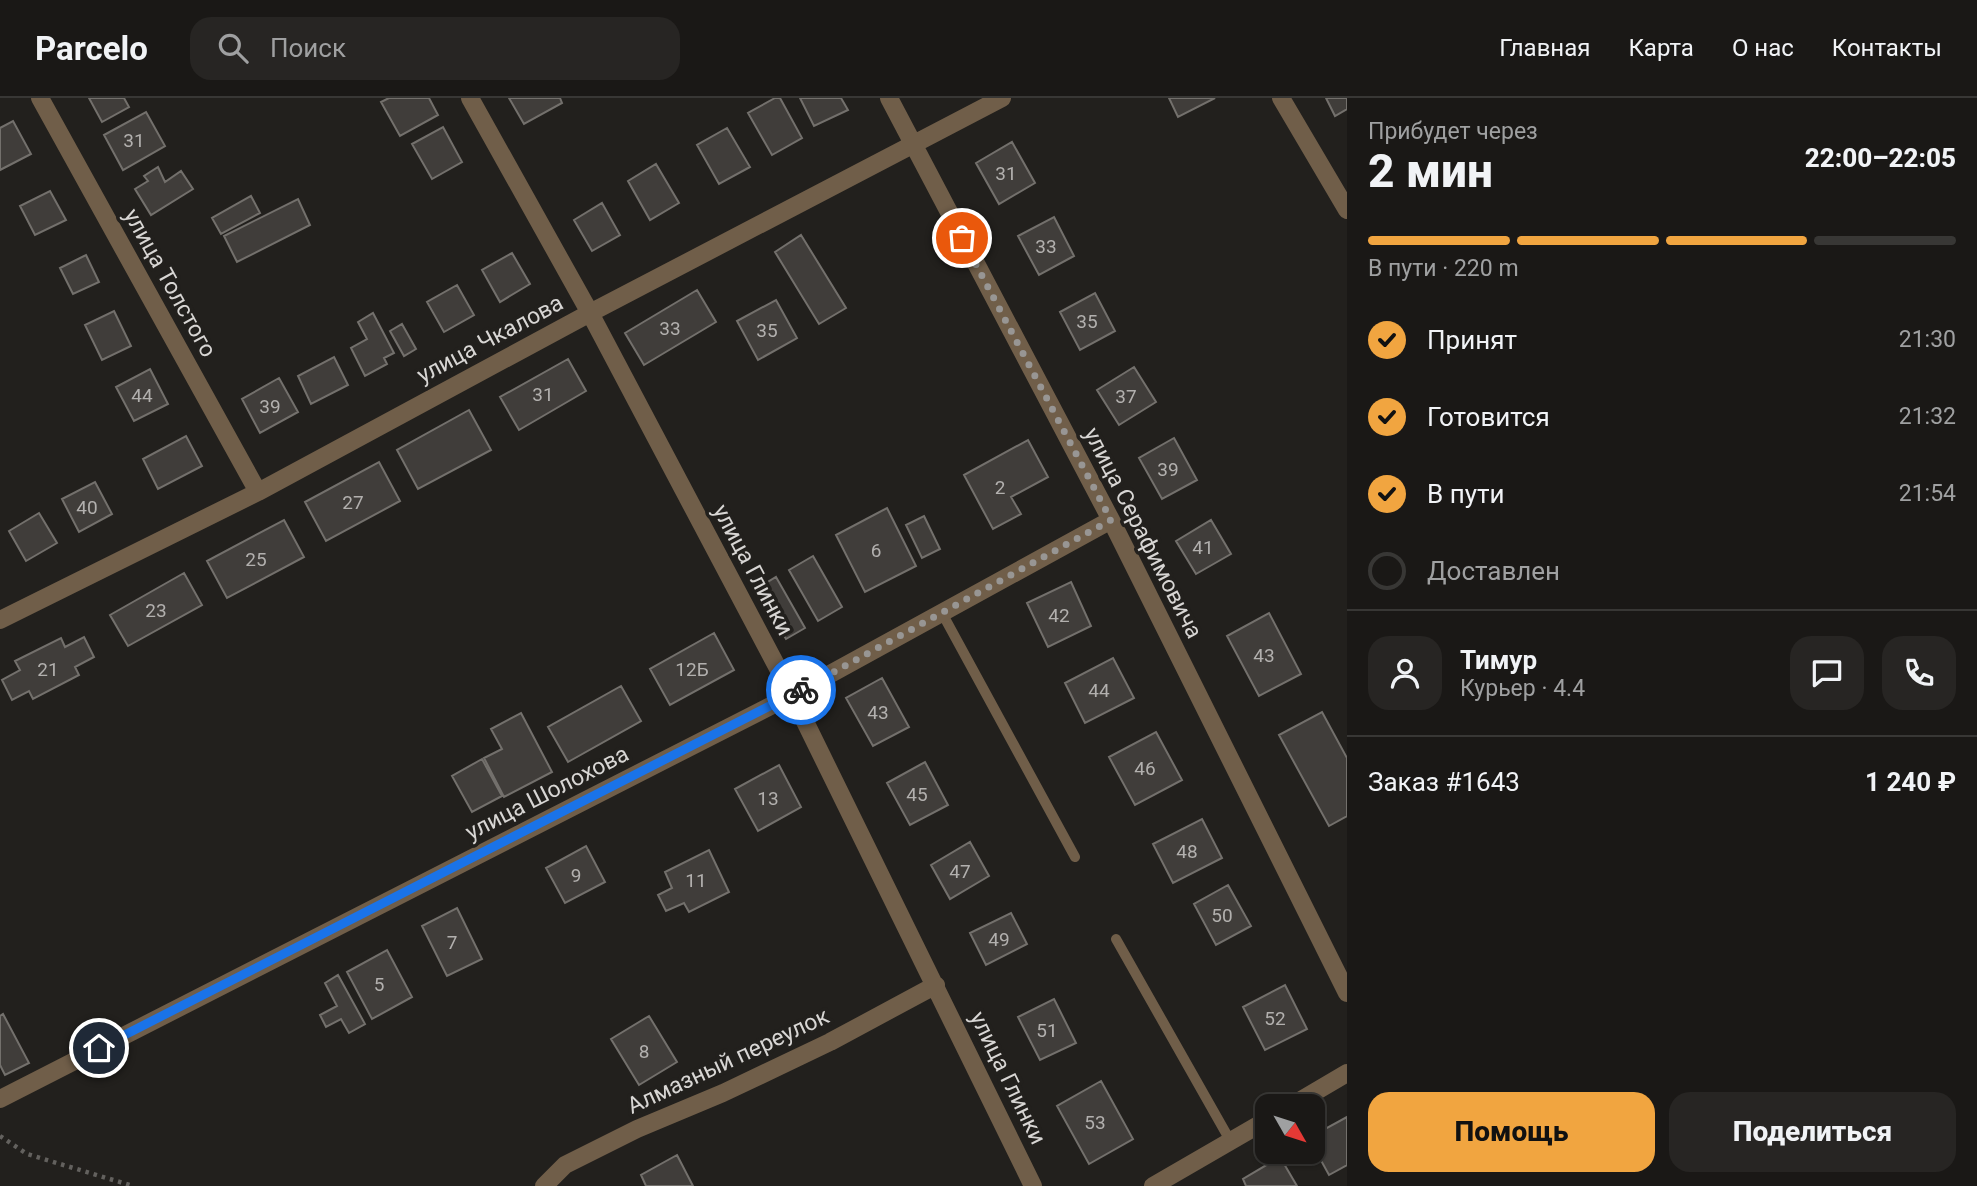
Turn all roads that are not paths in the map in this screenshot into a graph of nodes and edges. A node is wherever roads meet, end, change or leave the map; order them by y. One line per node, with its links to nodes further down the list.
1 (40, 98): 9 (street, улица Толстого)
2 (470, 98): 8 (street, улица Глинки)
3 (890, 98): 6 (street, улица Серафимовича)
4 (1002, 98): 6 (street, улица Чкалова)
5 (1280, 98): 7 (street)
6 (913, 144): 8 (street, улица Чкалова); 10 (street, улица Серафимовича)
7 (1347, 210)
8 (590, 313): 9 (street, улица Чкалова); 13 (street, улица Глинки)
9 (258, 492): 12 (street, улица Чкалова)
10 (1111, 520): 11 (street, улица Шолохова); 17 (street, улица Серафимовича)
11 (942, 613): 13 (street, улица Шолохова); 14 (lane)
12 (0, 621)
13 (792, 695): 16 (street, улица Глинки); 20 (street, улица Шолохова)
14 (1075, 857)
15 (1116, 939): 22 (lane)
16 (936, 985): 23 (street, Алмазный переулок); 24 (street, улица Глинки)
17 (1347, 993)
18 (1347, 1073): 19 (street)
19 (1311, 1094)
20 (0, 1099)
21 (1255, 1127): 22 (street)
22 (1231, 1142): 25 (street)
23 (544, 1186)
24 (1033, 1186)
25 (1153, 1186)

